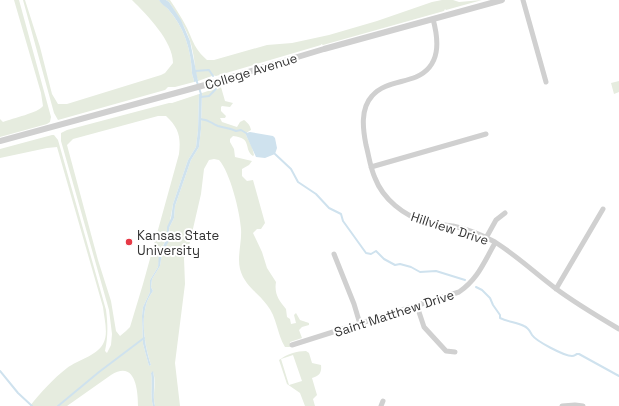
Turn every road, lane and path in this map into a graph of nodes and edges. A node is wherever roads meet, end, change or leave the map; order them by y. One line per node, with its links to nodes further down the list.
1 (502, 0): 3 (street, College Avenue)
2 (523, 0): 4 (street)
3 (433, 19): 6 (street, College Avenue); 7 (street, Hillview Drive)
4 (546, 82)
5 (486, 134): 7 (street)
6 (0, 141)
7 (371, 166): 10 (street, Hillview Drive)
8 (603, 209): 13 (street)
9 (505, 213): 10 (street)
10 (486, 238): 11 (street, Hillview Drive)
11 (495, 242): 13 (street, Hillview Drive); 14 (street, Saint Matthew Drive)
12 (334, 254): 15 (street)
13 (556, 289): 16 (street, Hillview Drive)
14 (417, 306): 15 (street, Saint Matthew Drive); 18 (street)
15 (360, 324): 17 (street, Saint Matthew Drive)
16 (619, 329)
17 (292, 346)
18 (455, 352)
19 (562, 406): 20 (street)
20 (583, 406)

